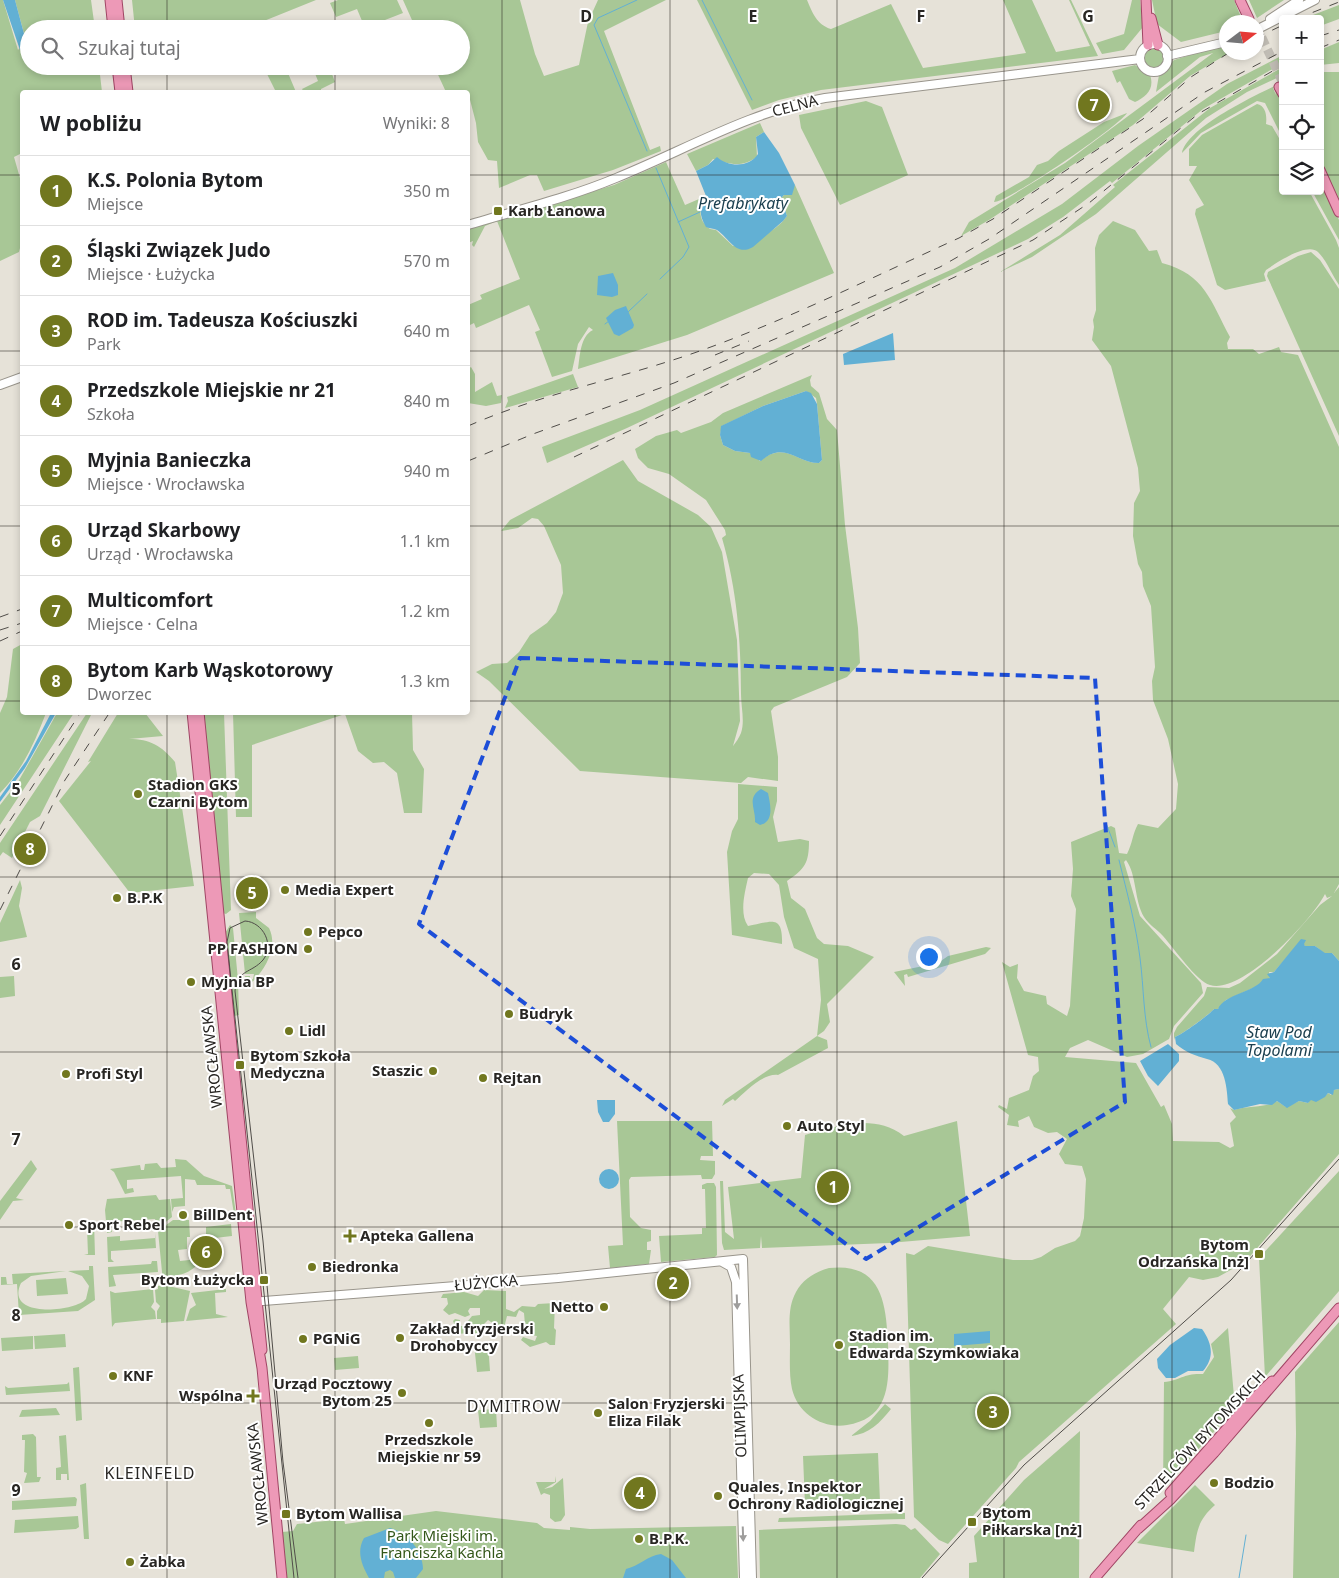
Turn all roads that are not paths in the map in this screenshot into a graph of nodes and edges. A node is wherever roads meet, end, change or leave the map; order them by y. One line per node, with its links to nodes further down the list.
1 (110, 0): 8 (main road)
2 (117, 0): 9 (main road)
3 (1146, 0): 13 (main road); 14 (main road)
4 (1240, 0): 5 (main road)
5 (1246, 0)
6 (1299, 0): 10 (street)
7 (1315, 0): 11 (street)
8 (112, 20)
9 (119, 20)
10 (1264, 24)
11 (1264, 25)
12 (1219, 44): 15 (street)
13 (1158, 45): 14 (street); 15 (street)
14 (1148, 46): 16 (street)
15 (1167, 56): 16 (street)
16 (1140, 59): 23 (street, CELNA)
17 (118, 75): 19 (main road)
18 (126, 75): 20 (main road)
19 (120, 90)
20 (128, 90)
21 (1324, 179): 22 (main road)
22 (1339, 212)
23 (470, 224)
24 (20, 378): 25 (street)
25 (0, 385)
26 (192, 715): 30 (main road, WROCŁAWSKA)
27 (199, 715): 30 (main road, WROCŁAWSKA)
28 (744, 1259): 29 (street, ŁUŻYCKA); 34 (street, OLIMPIJSKA)
29 (720, 1262): 30 (street, ŁUŻYCKA); 33 (street, OLIMPIJSKA, one-way to 33)
30 (255, 1302): 32 (main road, WROCŁAWSKA)
31 (1339, 1308): 35 (main road, STRZELCÓW BYTOMSKICH)
32 (282, 1578)
33 (744, 1578)
34 (752, 1578)
35 (1095, 1578)

